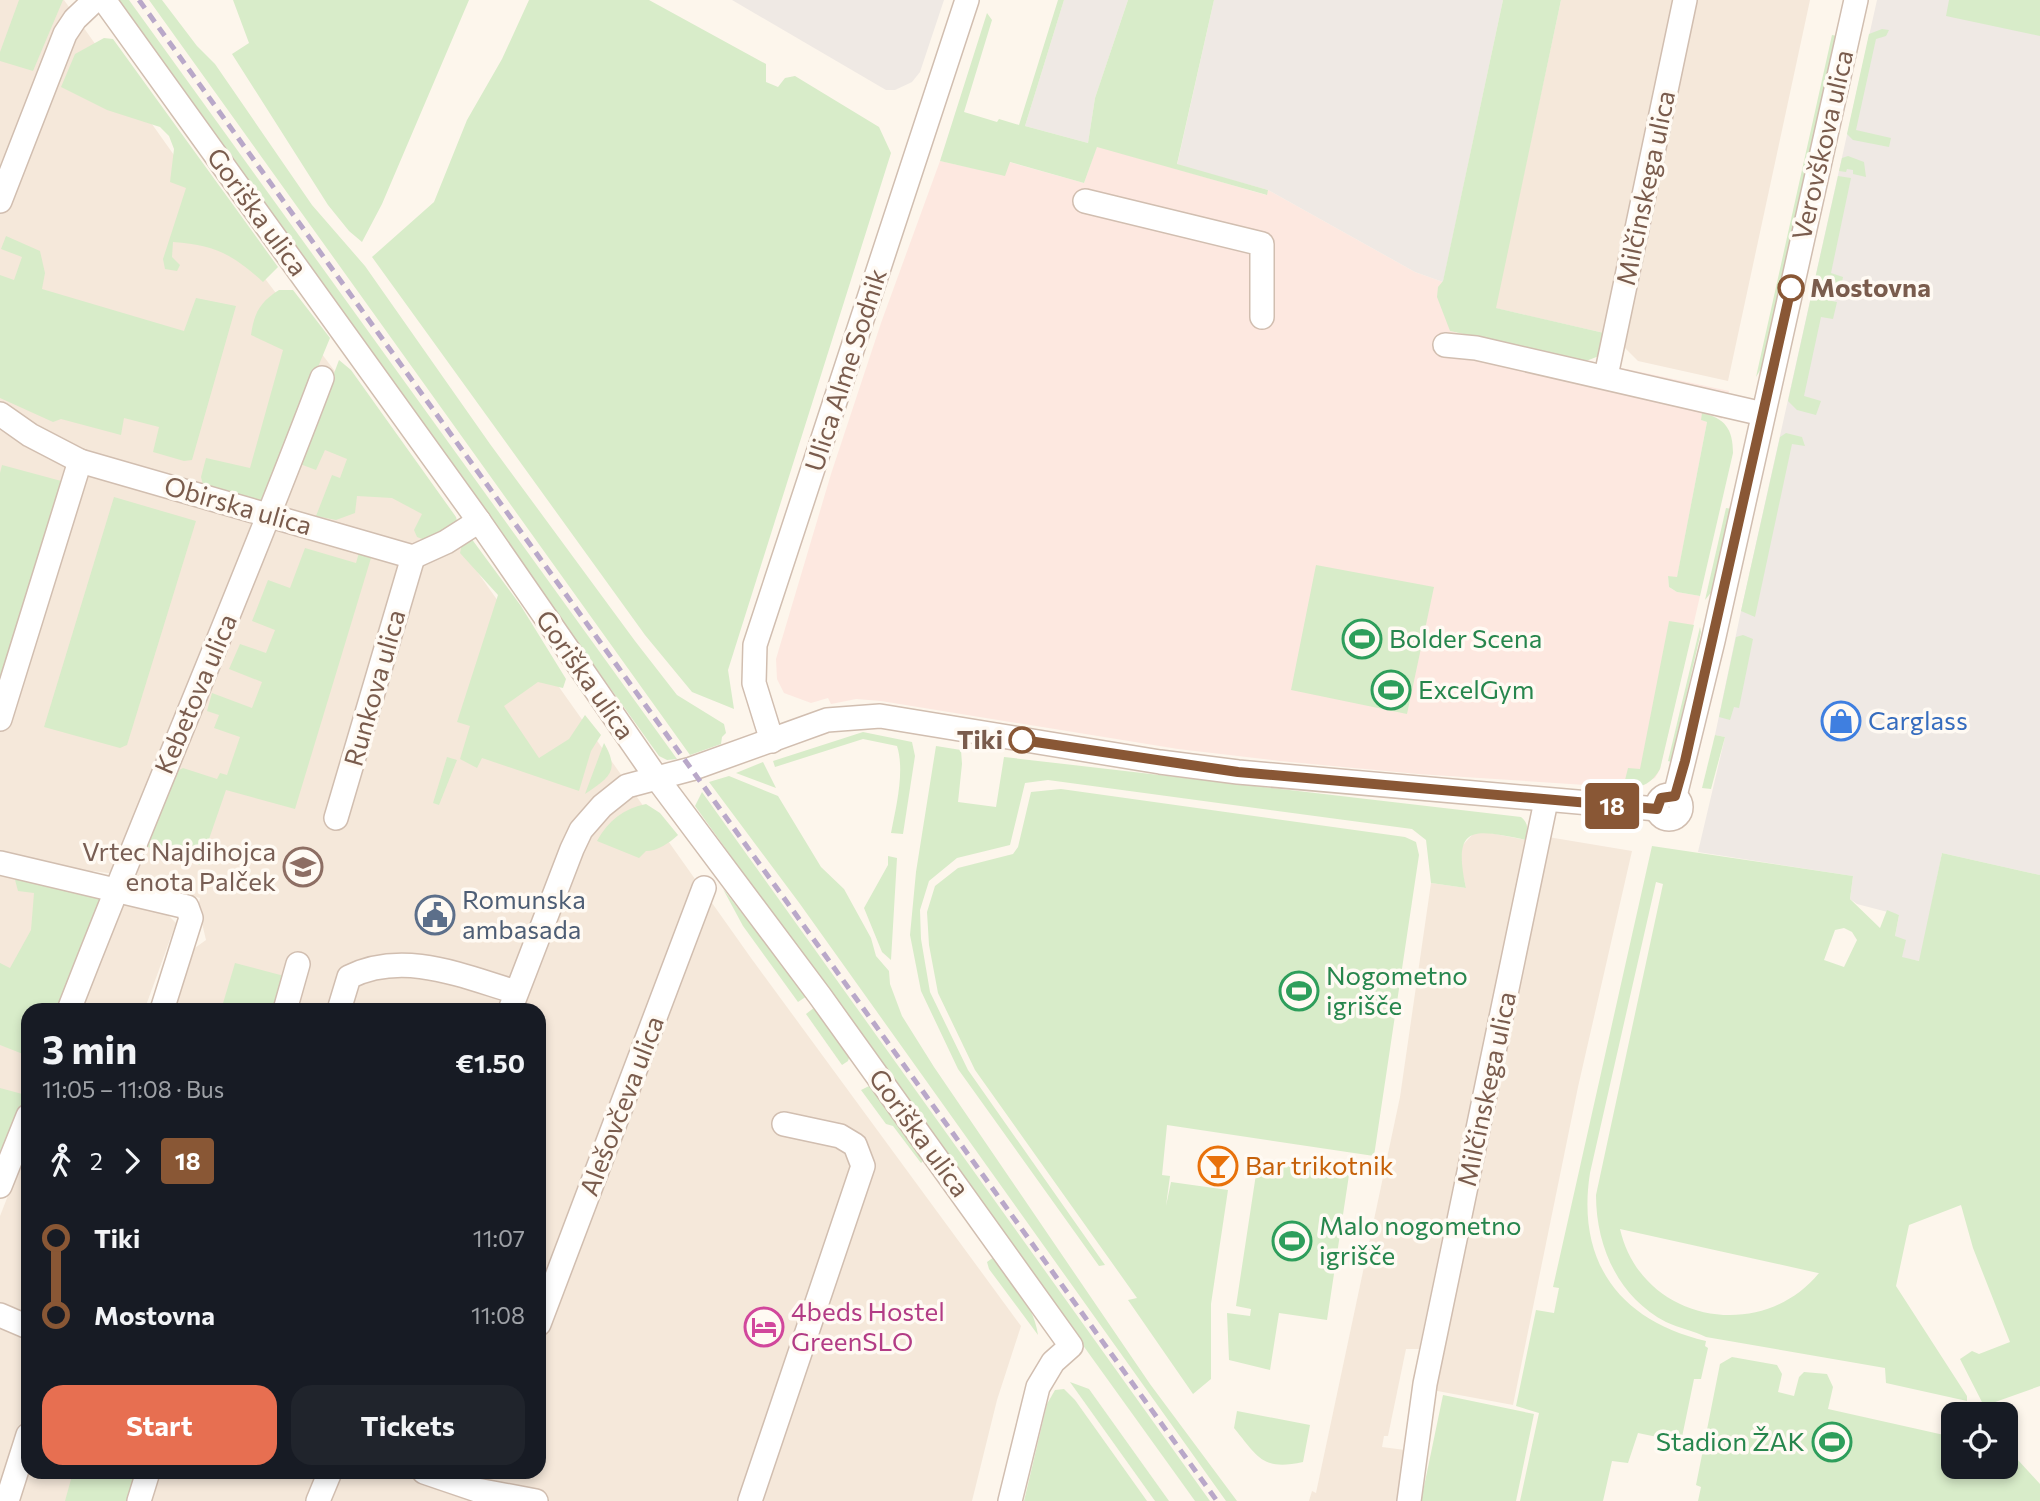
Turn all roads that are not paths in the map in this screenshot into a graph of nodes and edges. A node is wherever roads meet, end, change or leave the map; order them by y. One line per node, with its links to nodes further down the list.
1 (95, 0): 6 (street)
2 (104, 0): 16 (street, Goriška ulica)
3 (967, 0): 19 (street, Ulica Alme Sodnik)
4 (1685, 0): 10 (street, Milčinskega ulica)
5 (1856, 0): 13 (street, Verovškova ulica)
6 (0, 201)
7 (1085, 201): 8 (street)
8 (1262, 317)
9 (1445, 345): 10 (street)
10 (1606, 376): 13 (street)
11 (322, 378): 15 (street, Kebetova ulica)
12 (0, 414): 14 (street, Obirska ulica)
13 (1763, 414): 21 (street, Verovškova ulica)
14 (80, 461): 15 (street, Obirska ulica); 18 (street)
15 (271, 515): 17 (street, Obirska ulica); 25 (street, Kebetova ulica)
16 (479, 521): 17 (street); 20 (street, Goriška ulica)
17 (413, 557): 22 (street, Runkova ulica)
18 (0, 719)
19 (772, 741): 20 (street); 21 (street)
20 (656, 777): 27 (street); 48 (street, Goriška ulica)
21 (1546, 801): 49 (street, Milčinskega ulica)
22 (336, 818)
23 (0, 863): 25 (street)
24 (704, 888): 35 (street, Alešovčeva ulica)
25 (116, 889): 28 (street, Kebetova ulica); 29 (street)
26 (298, 964): 30 (street)
27 (513, 1001): 31 (street)
28 (72, 1003)
29 (164, 1003)
30 (287, 1003)
31 (341, 1003)
32 (783, 1124): 47 (street)
33 (21, 1134): 34 (street)
34 (0, 1186)
35 (546, 1306)
36 (0, 1315): 37 (street)
37 (21, 1324)
38 (21, 1457): 43 (street)
39 (146, 1479): 44 (street)
40 (327, 1479): 45 (street)
41 (447, 1479): 42 (street)
42 (477, 1488): 46 (street)
43 (7, 1501)
44 (139, 1501)
45 (318, 1501)
46 (536, 1501)
47 (750, 1501)
48 (1010, 1501)
49 (1409, 1501)

